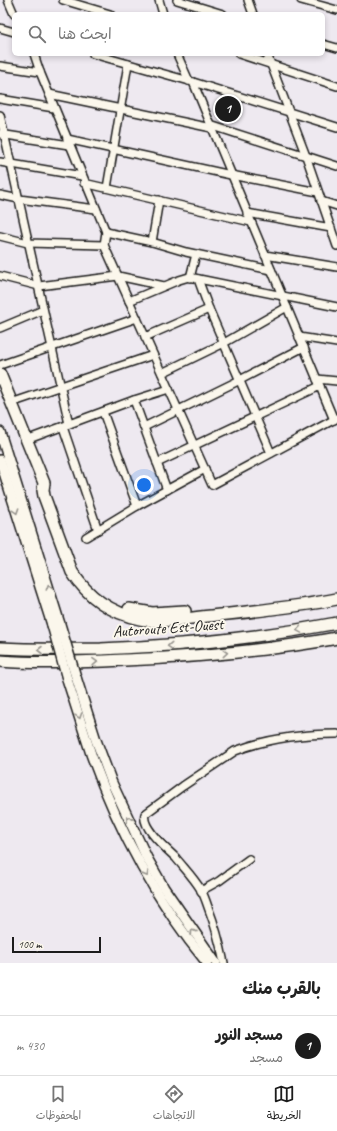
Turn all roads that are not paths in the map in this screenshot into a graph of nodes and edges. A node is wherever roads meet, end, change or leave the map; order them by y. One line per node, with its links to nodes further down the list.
1 (8, 0): 9 (street)
2 (63, 0): 7 (street)
3 (159, 0): 11 (street)
4 (177, 0): 12 (street)
5 (248, 0): 13 (street)
6 (301, 0): 8 (street)
7 (82, 3): 10 (street)
8 (337, 10)
9 (13, 12)
10 (105, 12)
11 (162, 12)
12 (216, 12)
13 (252, 12)
14 (0, 28): 15 (street)
15 (12, 31)
16 (325, 45): 17 (street)
17 (337, 48)
18 (35, 56): 26 (street)
19 (104, 56): 24 (street)
20 (178, 56): 27 (street)
21 (246, 56): 23 (street)
22 (268, 56): 23 (street)
23 (270, 63): 28 (street); 33 (street)
24 (128, 64): 27 (street); 32 (street)
25 (0, 66): 26 (street)
26 (40, 72): 29 (street)
27 (191, 81): 33 (street); 35 (street)
28 (337, 86)
29 (49, 94): 31 (street); 32 (street)
30 (0, 99): 31 (street)
31 (54, 108): 38 (street)
32 (121, 108): 35 (street); 39 (street)
33 (289, 112): 36 (street); 40 (street)
34 (0, 115): 37 (street)
35 (211, 126): 40 (street); 44 (street)
36 (337, 128)
37 (2, 134): 38 (street); 42 (street)
38 (68, 142): 39 (street); 45 (street)
39 (114, 149): 44 (street); 46 (street)
40 (306, 156): 43 (street); 47 (street)
41 (0, 162): 42 (street)
42 (11, 164): 45 (street); 49 (street)
43 (337, 166)
44 (231, 175): 47 (street); 54 (street)
45 (83, 179): 46 (street); 53 (street)
46 (107, 188): 50 (street)
47 (318, 192): 51 (street)
48 (0, 195): 49 (street)
49 (19, 199): 53 (street); 60 (street)
50 (159, 200): 55 (street); 59 (street)
51 (321, 201): 52 (street); 56 (street)
52 (337, 206)
53 (96, 210): 57 (street)
54 (247, 213): 55 (street); 56 (street)
55 (251, 222): 64 (street)
56 (331, 228): 61 (street)
57 (106, 232): 59 (street); 62 (street)
58 (0, 236): 60 (street)
59 (152, 242): 63 (street)
60 (28, 243): 62 (street); 71 (street)
61 (337, 245)
62 (104, 246): 68 (street)
63 (196, 254): 66 (street); 69 (street)
64 (264, 255): 65 (street); 66 (street)
65 (337, 267)
66 (271, 270): 73 (street)
67 (0, 276): 71 (street)
68 (118, 276): 71 (street); 72 (street); 74 (street)
69 (190, 278): 70 (street); 72 (street)
70 (198, 279): 73 (street); 77 (street)
71 (39, 286): 78 (street)
72 (165, 286): 74 (street)
73 (282, 296): 75 (street); 76 (street)
74 (129, 302): 79 (street)
75 (287, 307): 82 (street); 83 (street)
76 (337, 307)
77 (209, 309): 81 (street); 83 (street)
78 (43, 310): 80 (street); 85 (street)
79 (137, 318): 81 (street); 85 (street)
80 (0, 328)
81 (145, 337): 87 (street)
82 (299, 337): 84 (street); 86 (street)
83 (224, 343): 90 (street); 92 (street)
84 (337, 343)
85 (52, 347): 88 (street); 94 (street)
86 (304, 348): 91 (street); 92 (street)
87 (154, 355): 90 (street); 94 (street)
88 (0, 365)
89 (0, 374): 98 (highway)
90 (162, 374): 96 (street)
91 (317, 379): 93 (street); 95 (street)
92 (240, 380): 99 (street); 101 (street)
93 (337, 382)
94 (60, 386): 98 (street); 103 (street)
95 (320, 386): 101 (street); 102 (street)
96 (169, 389): 97 (street); 99 (street)
97 (134, 400): 100 (street); 104 (street)
98 (11, 403): 106 (highway)
99 (178, 410): 104 (street); 107 (street)
100 (103, 412): 103 (street); 114 (street)
101 (256, 417): 107 (street); 108 (street)
102 (336, 419): 108 (street)
103 (66, 425): 106 (street); 115 (street)
104 (144, 427): 110 (street)
105 (0, 432): 120 (main road, one-way to 105)
106 (26, 440): 112 (highway)
107 (195, 445): 110 (street); 111 (street)
108 (271, 453): 111 (street)
109 (0, 460): 120 (main road, one-way to 120)
110 (157, 463): 113 (street)
111 (205, 469): 113 (street)
112 (41, 478): 117 (highway); 118 (highway)
113 (167, 490): 114 (street)
114 (137, 506): 115 (street)
115 (98, 530): 116 (street)
116 (86, 537)
117 (337, 593)
118 (337, 599)
119 (337, 623): 122 (highway, Autoroute Est-Ouest, one-way to 122)
120 (56, 625): 124 (main road, bridge)
121 (337, 638): 123 (highway, Autoroute Est-Ouest, one-way to 121)
122 (0, 648)
123 (0, 661)
124 (72, 678): 128 (main road, one-way to 128); 129 (main road, one-way to 124)
125 (337, 734): 127 (street)
126 (249, 859): 127 (street)
127 (202, 891): 130 (street)
128 (207, 963)
129 (216, 963)
130 (224, 963)

